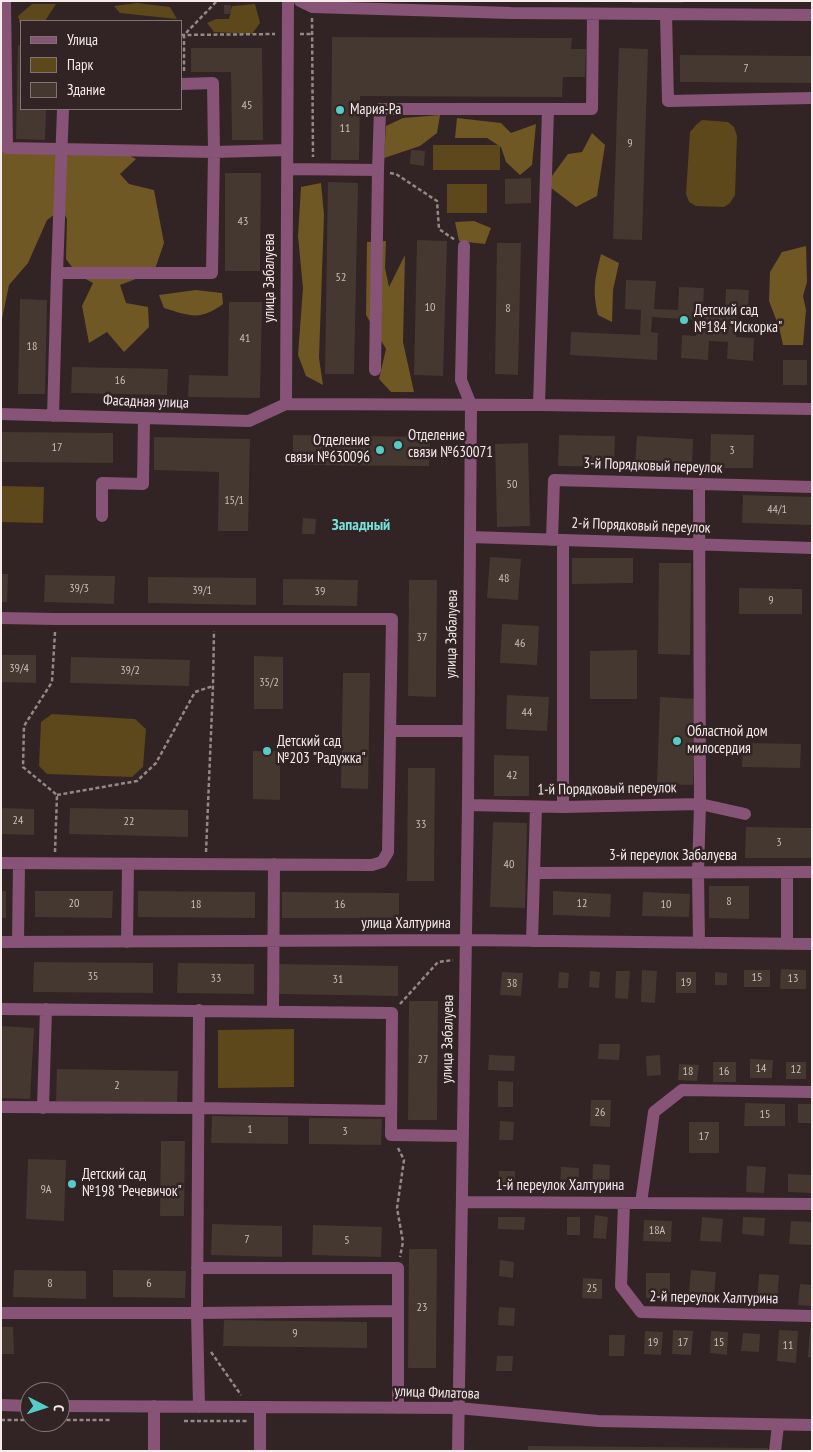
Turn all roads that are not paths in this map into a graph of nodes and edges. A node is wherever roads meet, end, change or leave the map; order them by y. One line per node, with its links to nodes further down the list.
1 (5, 1): 11 (street)
2 (288, 1): 12 (street, улица Забалуева)
3 (300, 1): 4 (street)
4 (593, 14): 5 (street); 9 (street)
5 (666, 14): 6 (street); 8 (street)
6 (812, 15)
7 (183, 84): 13 (street)
8 (812, 98)
9 (548, 109): 15 (street); 21 (street)
10 (63, 110): 11 (street)
11 (61, 149): 13 (street); 17 (street)
12 (287, 150): 13 (street); 14 (street, улица Забалуева)
13 (214, 152): 17 (street)
14 (287, 169): 15 (street); 19 (street, улица Забалуева)
15 (378, 170): 18 (street)
16 (464, 246): 20 (street, улица Забалуева)
17 (57, 273): 24 (street)
18 (375, 370)
19 (286, 404): 20 (street); 25 (street, Фасадная улица)
20 (470, 405): 21 (street); 29 (street, улица Забалуева)
21 (539, 405): 22 (street)
22 (812, 409)
23 (1, 414): 24 (street, Фасадная улица)
24 (53, 416): 25 (street, Фасадная улица)
25 (144, 418): 28 (street)
26 (700, 484): 27 (street, 3-й Порядковый переулок); 30 (street, 3-й Порядковый переулок); 31 (street)
27 (812, 487)
28 (102, 516)
29 (470, 537): 30 (street, 2-й Порядковый переулок); 35 (street, улица Забалуева)
30 (558, 540): 31 (street, 2-й Порядковый переулок); 39 (street)
31 (700, 544): 32 (street, 2-й Порядковый переулок); 36 (street)
32 (812, 548)
33 (1, 618): 34 (street)
34 (391, 731): 35 (street); 44 (street)
35 (468, 732): 37 (street, улица Забалуева)
36 (700, 804): 39 (street, 1-й Порядковый переулок); 40 (street, 1-й Порядковый переулок); 45 (street)
37 (468, 806): 38 (street, 1-й Порядковый переулок); 49 (street, улица Забалуева)
38 (536, 807): 39 (street, 1-й Порядковый переулок); 48 (street)
39 (563, 807)
40 (745, 814)
41 (1, 863): 42 (street)
42 (19, 863): 43 (street); 53 (street)
43 (128, 864): 44 (street); 54 (street)
44 (274, 864): 50 (street)
45 (698, 872): 46 (street, 3-й переулок Забалуева); 48 (street, 3-й переулок Забалуева); 55 (street)
46 (787, 872): 47 (street, 3-й переулок Забалуева); 56 (street)
47 (812, 872)
48 (535, 873): 51 (street)
49 (466, 940): 50 (street, улица Халтурина); 51 (street, улица Халтурина); 67 (street, улица Забалуева)
50 (274, 941): 54 (street, улица Халтурина); 61 (street)
51 (532, 941): 55 (street, улица Халтурина)
52 (1, 942): 53 (street, улица Халтурина)
53 (18, 942): 54 (street, улица Халтурина)
54 (127, 942)
55 (700, 943): 56 (street, улица Халтурина)
56 (787, 944): 57 (street, улица Халтурина)
57 (812, 944)
58 (1, 1008): 59 (street)
59 (46, 1009): 60 (street); 64 (street)
60 (199, 1010): 61 (street); 65 (street)
61 (273, 1011): 66 (street)
62 (812, 1092): 70 (street, 1-й переулок Халтурина)
63 (1, 1107): 64 (street)
64 (43, 1108): 65 (street)
65 (198, 1108): 66 (street); 72 (street)
66 (392, 1111): 67 (street)
67 (463, 1136): 68 (street, улица Забалуева)
68 (462, 1202): 69 (street, 1-й переулок Халтурина); 84 (street, улица Забалуева)
69 (624, 1203): 70 (street, 1-й переулок Халтурина); 76 (street, 2-й переулок Халтурина)
70 (641, 1203): 71 (street)
71 (812, 1204)
72 (197, 1268): 73 (street); 75 (street)
73 (398, 1310): 75 (street); 83 (street)
74 (1, 1313): 75 (street)
75 (197, 1313): 81 (street)
76 (812, 1316)
77 (1, 1405): 78 (street)
78 (20, 1406)
79 (70, 1406): 80 (street, улица Филатова)
80 (154, 1406): 81 (street, улица Филатова); 87 (street)
81 (199, 1407): 82 (street, улица Филатова)
82 (255, 1407): 83 (street, улица Филатова); 88 (street)
83 (398, 1408): 84 (street, улица Филатова)
84 (458, 1408): 85 (street, улица Филатова); 89 (street, улица Забалуева)
85 (778, 1425): 86 (street, улица Филатова); 90 (street)
86 (812, 1425)
87 (154, 1451)
88 (260, 1451)
89 (458, 1451)
90 (775, 1451)

